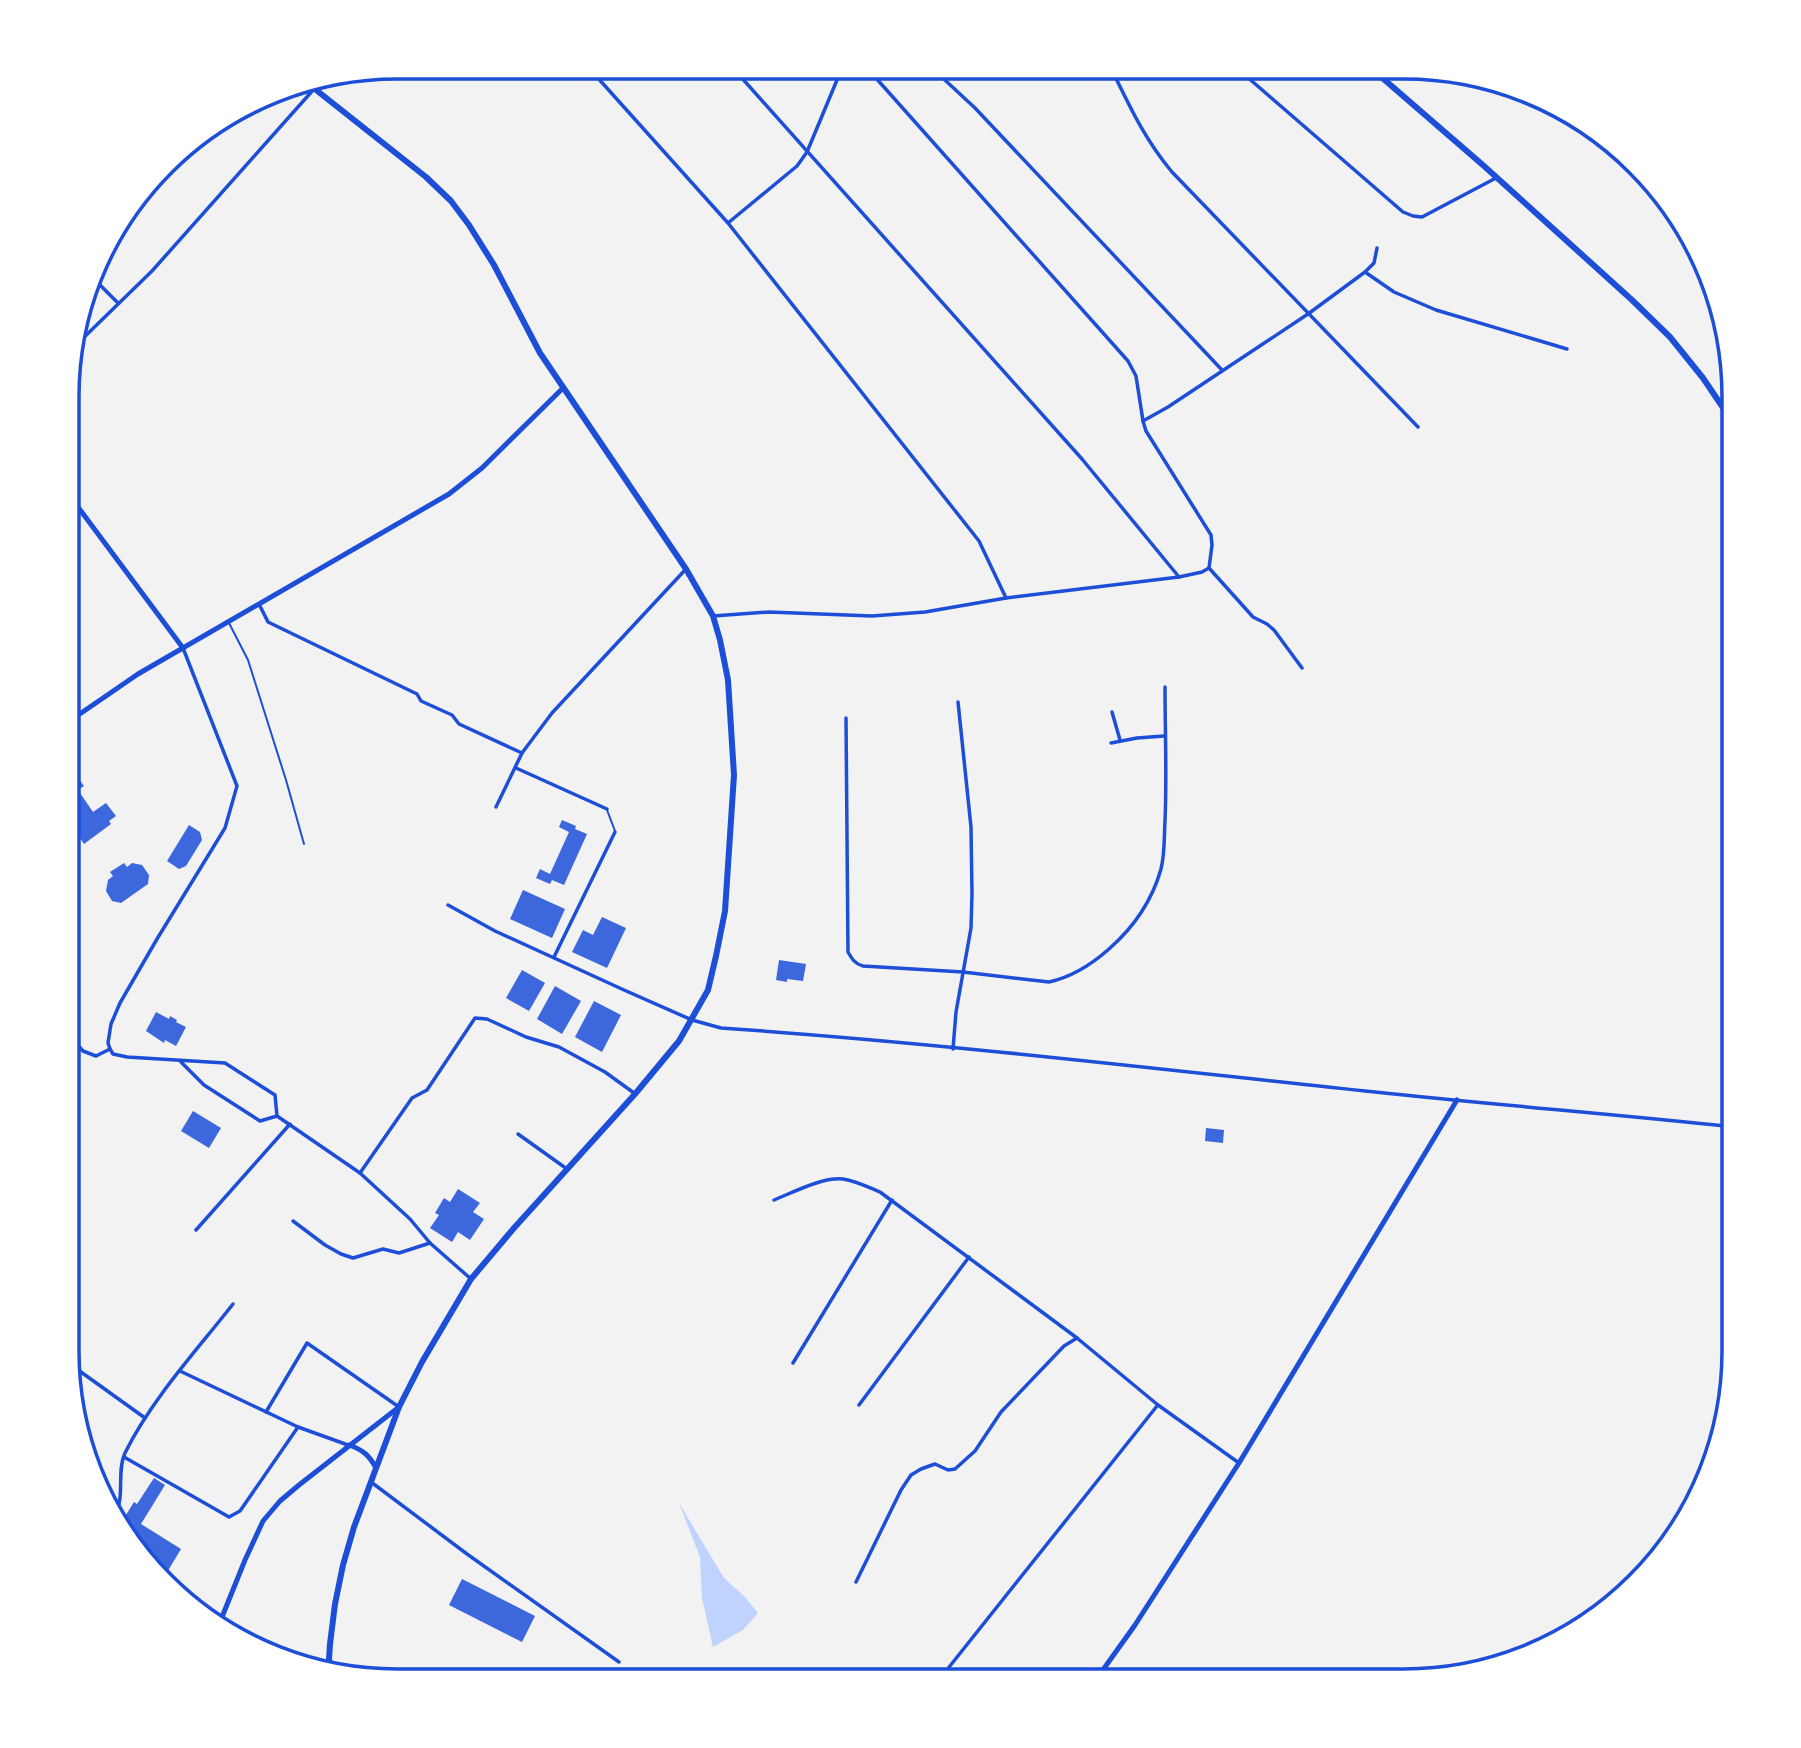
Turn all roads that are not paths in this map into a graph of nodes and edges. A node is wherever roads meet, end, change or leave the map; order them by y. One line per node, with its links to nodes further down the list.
1 (599, 79): 13 (street)
2 (743, 79): 11 (street)
3 (837, 79): 11 (street)
4 (877, 79): 24 (street)
5 (944, 79): 21 (street)
6 (1116, 79): 18 (street)
7 (1250, 79): 12 (street)
8 (1383, 79): 12 (main road)
9 (315, 90): 22 (main road)
10 (312, 91): 17 (street)
11 (807, 152): 13 (street); 29 (street)
12 (1496, 178): 23 (main road)
13 (728, 223): 30 (street)
14 (1377, 248): 15 (street)
15 (1365, 272): 18 (street); 20 (street)
16 (100, 285): 17 (street)
17 (118, 303): 19 (street)
18 (1308, 314): 21 (street); 25 (street)
19 (85, 336)
20 (1567, 349)
21 (1222, 370): 24 (street)
22 (563, 388): 28 (main road); 31 (street)
23 (1722, 406)
24 (1143, 421): 27 (street)
25 (1418, 427)
26 (79, 508): 34 (street)
27 (1209, 568): 29 (street); 35 (street)
28 (686, 569): 32 (main road); 44 (street)
29 (1179, 577): 30 (street)
30 (1006, 598): 32 (street)
31 (258, 604): 33 (street); 44 (street)
32 (713, 616): 53 (main road)
33 (229, 622): 34 (street); 49 (lane)
34 (183, 648): 39 (street); 55 (street)
35 (1302, 668)
36 (1165, 687): 41 (street)
37 (958, 702): 52 (street)
38 (1112, 712): 42 (street)
39 (79, 715)
40 (845, 718): 52 (street)
41 (1165, 736): 42 (street); 52 (street)
42 (1120, 740): 43 (street)
43 (1111, 743)
44 (522, 753): 45 (street)
45 (516, 768): 46 (street); 47 (street)
46 (496, 807)
47 (607, 809): 48 (lane)
48 (615, 832): 51 (street)
49 (304, 844)
50 (448, 905): 51 (street)
51 (554, 957): 53 (street)
52 (964, 972): 56 (street)
53 (692, 1020): 56 (street); 58 (main road)
54 (79, 1046): 55 (street)
55 (110, 1049): 57 (street)
56 (953, 1049): 59 (street)
57 (181, 1062): 60 (street); 60 (street)
58 (635, 1094): 64 (main road); 65 (street)
59 (1457, 1100): 62 (street); 86 (street)
60 (277, 1116): 61 (street)
61 (290, 1124): 65 (street); 69 (street)
62 (1722, 1126)
63 (518, 1134): 64 (street)
64 (567, 1169): 72 (main road)
65 (360, 1173): 70 (street)
66 (774, 1200): 67 (street)
67 (892, 1200): 71 (street); 75 (street)
68 (293, 1221): 70 (street)
69 (196, 1230)
70 (430, 1243): 72 (street)
71 (969, 1257): 74 (street); 78 (street)
72 (471, 1279): 80 (main road)
73 (233, 1304): 77 (street)
74 (1077, 1338): 79 (street); 90 (street)
75 (793, 1363)
76 (79, 1371): 82 (street)
77 (180, 1371): 81 (street); 82 (street)
78 (859, 1405)
79 (1158, 1405): 86 (street); 94 (street)
80 (399, 1407): 81 (street); 84 (street); 87 (main road)
81 (266, 1412): 83 (street)
82 (145, 1418): 85 (street)
83 (299, 1427): 84 (street); 85 (street)
84 (349, 1445): 87 (street); 91 (street)
85 (123, 1456): 89 (street)
86 (1239, 1463): 95 (street)
87 (376, 1468): 88 (main road)
88 (371, 1482): 92 (main road); 93 (street)
89 (119, 1506)
90 (856, 1582)
91 (222, 1617)
92 (330, 1662)
93 (619, 1662)
94 (948, 1669)
95 (1104, 1669)

